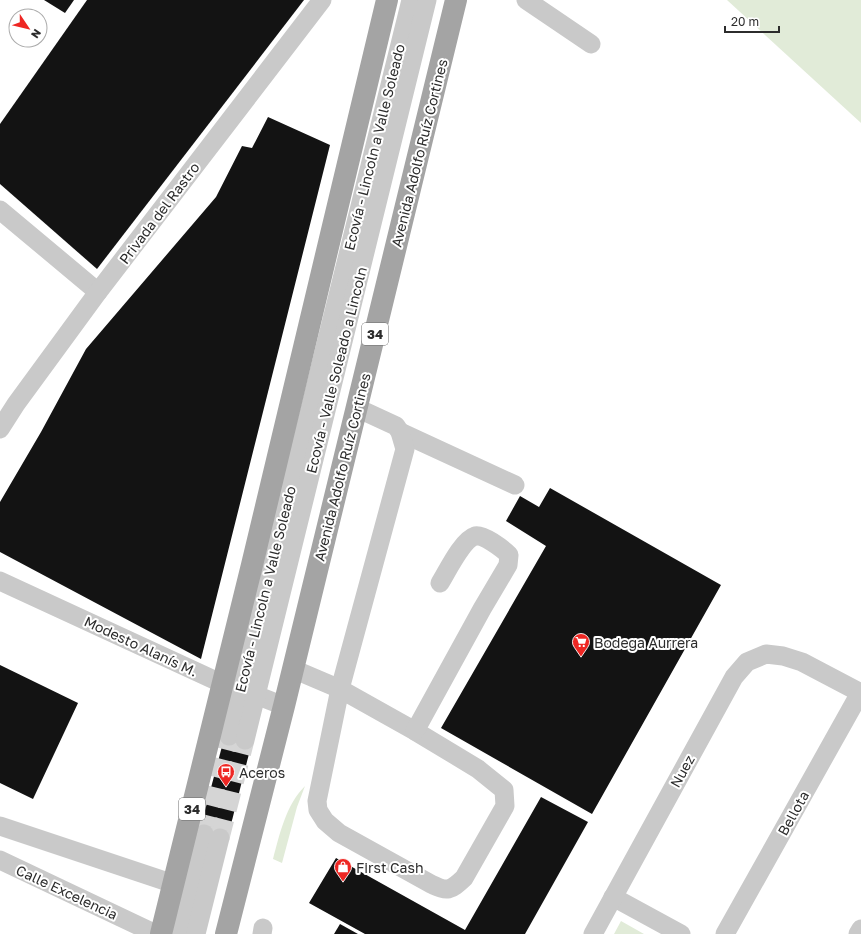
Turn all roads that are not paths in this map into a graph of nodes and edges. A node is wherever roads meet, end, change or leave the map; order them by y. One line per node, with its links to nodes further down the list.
1 (322, 0): 9 (street, Privada del Rastro)
2 (387, 0): 18 (main road, 34)
3 (411, 0): 18 (street, Ecovía - Lincoln a Valle Soleado)
4 (427, 0): 18 (street, Ecovía - Valle Soleado a Lincoln)
5 (456, 0): 10 (main road, Avenida Adolfo Ruíz Cortines / 34)
6 (526, 0): 7 (street)
7 (591, 44)
8 (0, 210): 9 (street)
9 (98, 292): 11 (street, Privada del Rastro)
10 (357, 408): 12 (street); 16 (main road, Avenida Adolfo Ruíz Cortines / 34)
11 (0, 429)
12 (400, 432): 13 (street); 17 (street)
13 (515, 485)
14 (0, 581): 18 (street, Modesto Alanís M.)
15 (440, 583): 21 (street)
16 (293, 669): 17 (street); 20 (main road, Avenida Adolfo Ruíz Cortines / 34)
17 (340, 689): 21 (street); 21 (street)
18 (240, 690): 20 (street, Modesto Alanís M.); 22 (street, Ecovía - Lincoln a Valle Soleado); 25 (main road, 34)
19 (861, 693): 26 (street, Nuez); 35 (street, Bellota)
20 (284, 706): 32 (main road, Avenida Adolfo Ruíz Cortines / 34)
21 (415, 731)
22 (237, 738)
23 (0, 826): 25 (street)
24 (0, 860): 28 (street, Calle Excelencia)
25 (174, 884): 29 (main road, 34)
26 (614, 897): 33 (street, Nuez); 34 (street)
27 (861, 929): 36 (street)
28 (156, 934)
29 (161, 934)
30 (179, 934): 31 (street)
31 (196, 934)
32 (226, 934)
33 (593, 934)
34 (681, 934)
35 (725, 934)
36 (858, 934)

